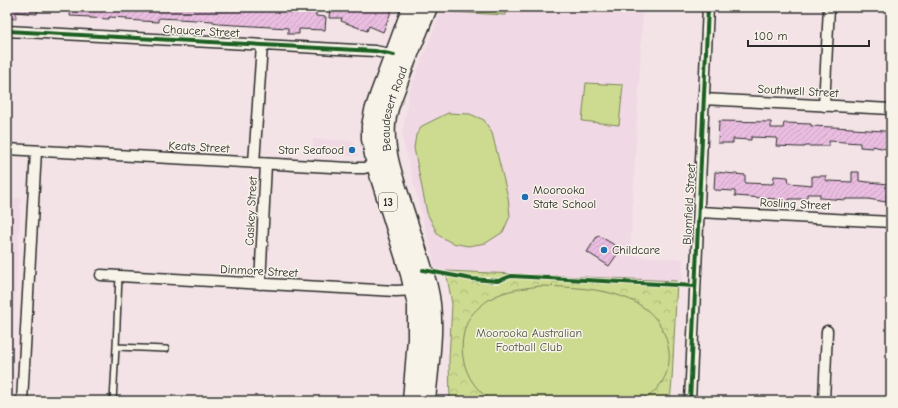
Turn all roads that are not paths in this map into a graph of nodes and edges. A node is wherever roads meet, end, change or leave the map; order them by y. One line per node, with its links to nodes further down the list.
1 (412, 7): 7 (highway, Beaudesert Road / 13)
2 (428, 7): 15 (highway, Beaudesert Road / 13)
3 (708, 7): 8 (street, Blomfield Street)
4 (829, 7): 9 (street)
5 (7, 31): 6 (street, Chaucer Street)
6 (262, 45): 7 (street, Chaucer Street); 13 (street, Caskey Street)
7 (394, 55): 15 (highway, Beaudesert Road / 13)
8 (703, 100): 9 (street, Southwell Street); 16 (street, Blomfield Street)
9 (824, 106): 10 (street, Southwell Street)
10 (891, 109)
11 (7, 149): 12 (street, Keats Street)
12 (36, 150): 13 (street, Keats Street); 25 (street)
13 (254, 163): 14 (street, Keats Street)
14 (266, 164): 15 (street, Keats Street); 20 (street, Caskey Street)
15 (383, 164): 21 (highway, Beaudesert Road / 13); 28 (highway, Beaudesert Road / 13)
16 (698, 212): 17 (street, Rosling Street); 29 (street, Blomfield Street)
17 (891, 222)
18 (101, 275): 19 (street, Dinmore Street)
19 (119, 276): 20 (street, Dinmore Street); 23 (lane)
20 (260, 284): 21 (street, Dinmore Street)
21 (415, 290): 27 (highway, Beaudesert Road / 13)
22 (827, 331): 30 (street)
23 (116, 347): 24 (lane); 26 (lane)
24 (166, 349)
25 (22, 401)
26 (113, 401)
27 (412, 401)
28 (426, 401)
29 (690, 401)
30 (824, 401)

